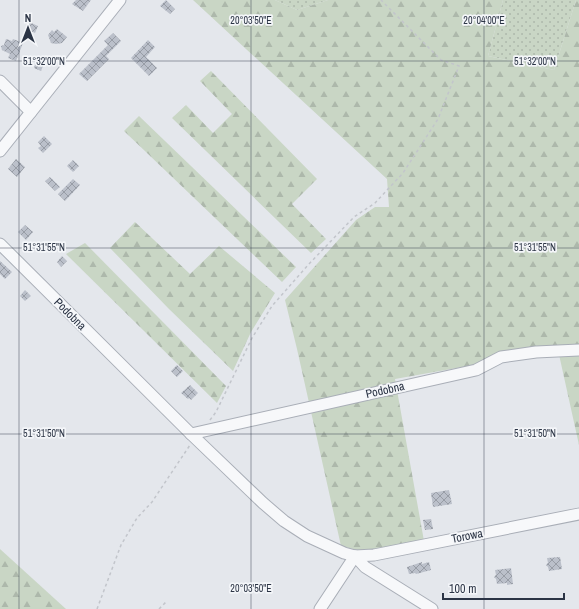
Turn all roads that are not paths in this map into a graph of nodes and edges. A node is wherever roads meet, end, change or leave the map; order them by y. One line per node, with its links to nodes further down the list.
1 (120, 0): 3 (street)
2 (0, 81): 3 (street)
3 (31, 112): 4 (street)
4 (0, 151)
5 (0, 244): 7 (street, Podobna)
6 (579, 350): 7 (street, Podobna)
7 (196, 435): 9 (street, Podobna)
8 (579, 514): 9 (street, Torowa)
9 (355, 556): 10 (street); 11 (street)
10 (320, 609)
11 (432, 609)

